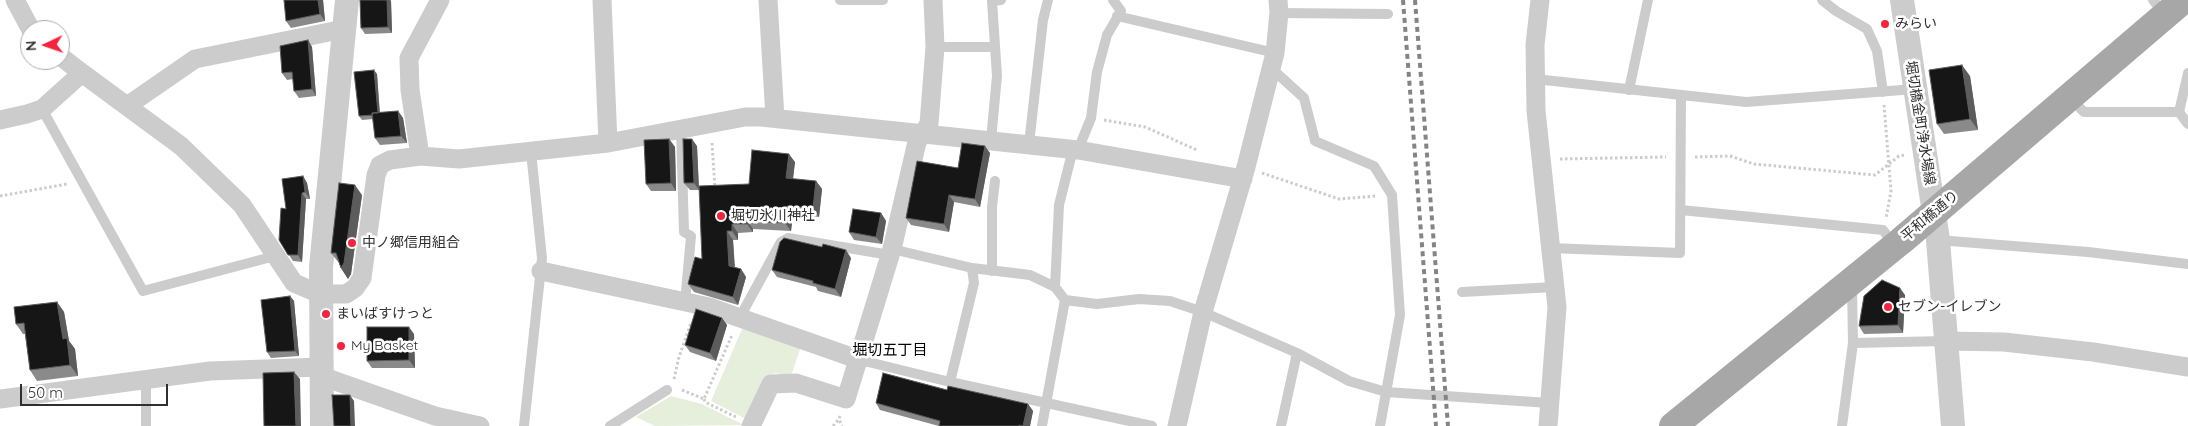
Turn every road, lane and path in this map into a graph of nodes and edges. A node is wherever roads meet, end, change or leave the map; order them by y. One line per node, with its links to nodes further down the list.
1 (15, 0): 20 (street)
2 (347, 0): 21 (street)
3 (440, 0): 49 (street)
4 (602, 0): 44 (street)
5 (768, 0): 37 (street)
6 (840, 0): 7 (lane)
7 (883, 0)
8 (933, 0): 22 (street)
9 (1001, 0): 23 (lane)
10 (1048, 0): 45 (lane)
11 (1113, 0): 19 (lane)
12 (1540, 0): 28 (street)
13 (1648, 0): 30 (lane)
14 (1822, 0): 31 (lane)
15 (1902, 0): 29 (street, 堀切橋金町浄水場線)
16 (2167, 5): 33 (main road, 平和橋通り)
17 (1278, 6): 18 (lane); 24 (street)
18 (1388, 14)
19 (1117, 16): 24 (lane); 46 (lane)
20 (26, 20)
21 (344, 29): 34 (street); 73 (street)
22 (935, 46): 23 (lane); 41 (street)
23 (995, 47): 43 (lane)
24 (1273, 61): 53 (street); 87 (lane)
25 (70, 64): 26 (street)
26 (82, 73): 34 (street); 35 (street)
27 (2188, 73): 36 (lane)
28 (1535, 79): 30 (lane); 51 (street)
29 (1915, 89): 31 (lane); 47 (street, 堀切橋金町浄水場線)
30 (1628, 90): 32 (lane)
31 (1883, 92): 32 (lane); 52 (path)
32 (1682, 96): 50 (lane)
33 (2069, 97): 36 (lane); 59 (main road, 平和橋通り)
34 (127, 106): 64 (street)
35 (42, 109): 38 (street); 55 (lane)
36 (2179, 112): 39 (lane)
37 (775, 118): 40 (street); 41 (street)
38 (0, 120)
39 (2188, 124)
40 (681, 130): 44 (street); 75 (lane)
41 (924, 134): 43 (street); 63 (street)
42 (712, 135): 56 (path)
43 (991, 140): 45 (street)
44 (608, 143): 48 (street)
45 (1030, 144): 46 (street)
46 (1078, 150): 53 (street); 70 (lane)
47 (1925, 150): 52 (path); 59 (street, 堀切橋金町浄水場線)
48 (531, 152): 49 (street); 67 (lane)
49 (420, 156): 73 (street)
50 (1682, 157): 51 (path); 52 (path); 58 (lane)
51 (1542, 159): 62 (street)
52 (1888, 164): 60 (path)
53 (1243, 179): 76 (street)
54 (994, 181): 68 (lane)
55 (82, 182): 57 (path); 64 (lane)
56 (715, 190)
57 (0, 196)
58 (1681, 210): 60 (lane); 62 (lane)
59 (1934, 212): 60 (main road, 平和橋通り); 61 (street, 堀切橋金町浄水場線)
60 (1889, 238): 69 (main road, 平和橋通り)
61 (1938, 240): 65 (lane); 78 (street, 堀切橋金町浄水場線)
62 (1550, 248): 71 (street)
63 (891, 252): 66 (lane); 77 (lane); 81 (street)
64 (275, 256): 73 (street)
65 (2188, 264)
66 (972, 268): 68 (lane); 85 (lane)
67 (542, 271): 75 (street); 97 (lane)
68 (992, 271): 70 (lane)
69 (1852, 281): 79 (lane); 107 (main road, 平和橋通り)
70 (1055, 287): 74 (lane)
71 (1554, 287): 72 (lane); 91 (street)
72 (1462, 292)
73 (320, 294): 83 (street)
74 (1065, 300): 76 (lane); 90 (lane)
75 (691, 304): 77 (street); 86 (path)
76 (1204, 312): 80 (lane); 103 (street)
77 (740, 317): 81 (street); 89 (path)
78 (1946, 341): 79 (lane); 82 (street); 109 (street, 堀切橋金町浄水場線)
79 (1853, 343): 108 (lane)
80 (1297, 353): 87 (lane); 104 (lane)
81 (860, 360): 85 (lane); 99 (street)
82 (2188, 367)
83 (321, 371): 84 (street); 93 (street); 95 (street)
84 (146, 380): 88 (street); 94 (lane)
85 (950, 382): 90 (lane)
86 (670, 388): 89 (path); 98 (lane)
87 (1386, 392): 91 (lane); 105 (lane)
88 (0, 399)
89 (704, 399): 99 (path)
90 (1047, 403): 101 (lane); 102 (lane)
91 (1550, 403): 106 (street)
92 (839, 419): 100 (path)
93 (434, 421): 96 (street)
94 (146, 426)
95 (322, 426)
96 (480, 426)
97 (524, 426)
98 (610, 426)
99 (752, 426)
100 (833, 426)
101 (1042, 426)
102 (1152, 426)
103 (1177, 426)
104 (1282, 426)
105 (1380, 426)
106 (1548, 426)
107 (1673, 426)
108 (1842, 426)
109 (1953, 426)

